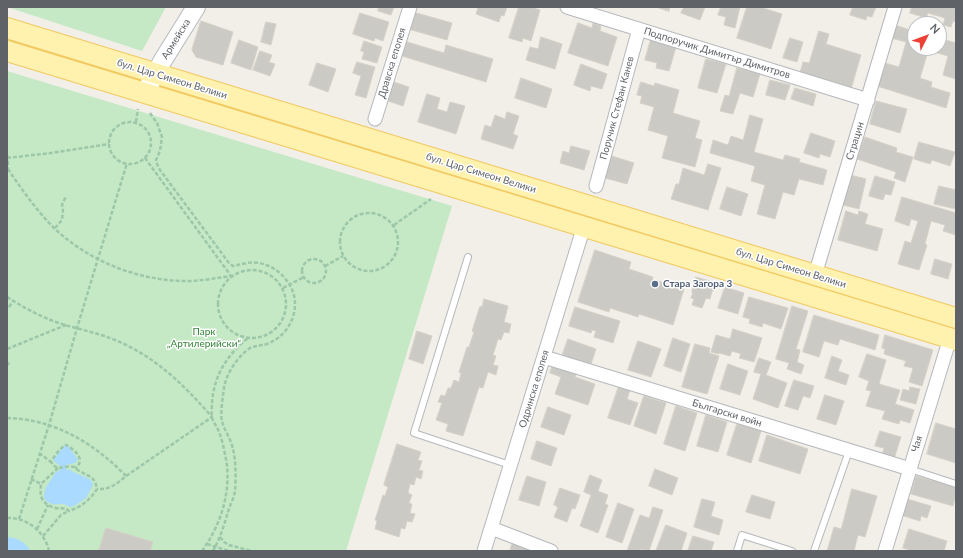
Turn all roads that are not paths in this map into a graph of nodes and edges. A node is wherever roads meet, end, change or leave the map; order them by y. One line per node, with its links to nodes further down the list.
1 (196, 7): 8 (street, Армейска)
2 (410, 7): 11 (street, Дравска епопея)
3 (567, 7): 6 (street, Подпоручик Димитър Димитров)
4 (895, 7): 9 (street, Страцин)
5 (7, 28): 8 (main road, бул. Цар Симеон Велики)
6 (639, 29): 9 (street, Подпоручик Димитър Димитров); 12 (street, Поручик Стефан Канев)
7 (7, 51): 10 (main road, бул. Цар Симеон Велики)
8 (156, 74): 10 (street, Армейска); 15 (main road, бул. Цар Симеон Велики)
9 (868, 100): 15 (street, Страцин)
10 (147, 102): 13 (main road, бул. Цар Симеон Велики)
11 (375, 119)
12 (596, 186)
13 (584, 226): 17 (main road, бул. Цар Симеон Велики); 18 (street, Одринска епопея)
14 (468, 257): 20 (lane)
15 (815, 275): 16 (main road, бул. Цар Симеон Велики)
16 (956, 318)
17 (953, 339): 21 (street, Чая)
18 (544, 357): 19 (street, Български войн); 20 (street, Одринска епопея)
19 (849, 451): 21 (street, Български войн); 28 (lane)
20 (510, 465): 23 (street, Одринска епопея)
21 (910, 469): 22 (lane); 29 (street, Чая)
22 (956, 484)
23 (491, 528): 24 (street, Одринска епопея); 25 (street)
24 (484, 551)
25 (552, 551)
26 (737, 551): 27 (lane)
27 (792, 551)
28 (814, 551)
29 (885, 551)

